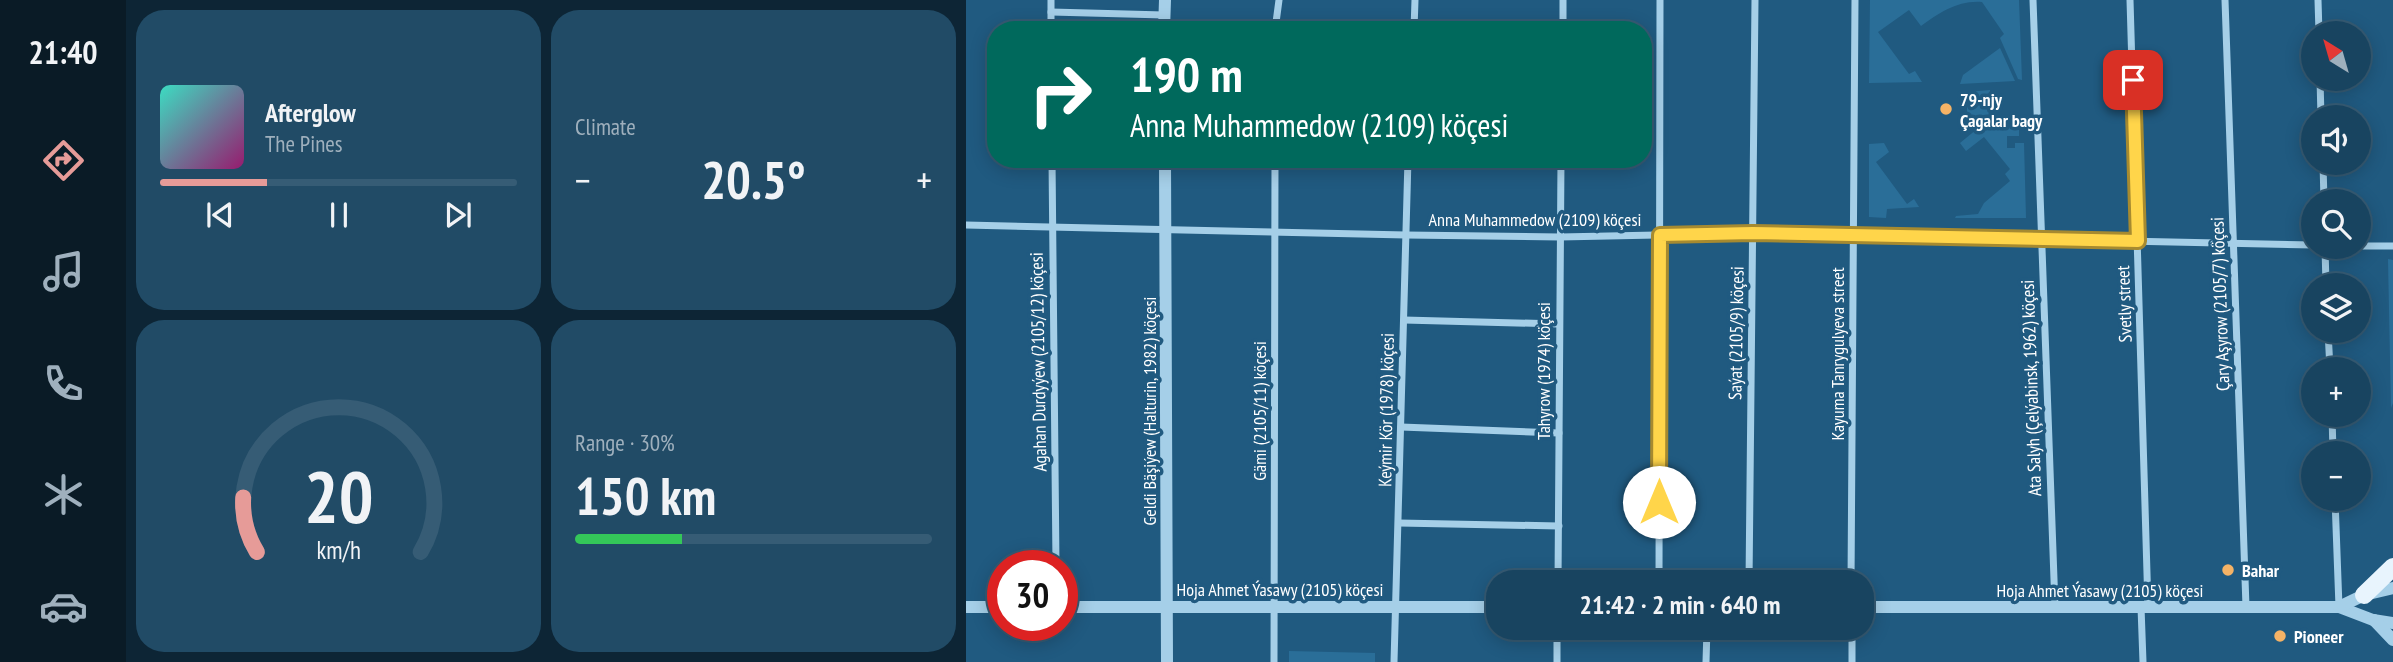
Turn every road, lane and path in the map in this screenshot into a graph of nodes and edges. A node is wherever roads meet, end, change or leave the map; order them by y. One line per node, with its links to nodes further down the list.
1 (1051, 0): 13 (street)
2 (1165, 0): 14 (street)
3 (1279, 0): 17 (street)
4 (1415, 0): 18 (street)
5 (1563, 0): 19 (street)
6 (1660, 0): 32 (street)
7 (1755, 0): 30 (street, Saýat (2105/9) köçesi)
8 (1856, 0): 33 (street, Kayuma Tanrygulyeva street)
9 (2033, 0): 35 (street, Ata Salyh (Çelýabinsk, 1962) köçesi)
10 (2130, 0): 36 (street, Svetly street)
11 (2225, 0): 37 (street, Çary Aşyrow (2105/7) köçesi)
12 (2318, 0): 20 (street)
13 (1051, 12): 14 (street); 15 (street)
14 (1164, 15): 16 (street)
15 (1051, 21)
16 (1164, 21)
17 (1276, 21)
18 (1414, 21)
19 (1563, 21)
20 (2319, 21)
21 (1052, 168): 27 (street, Agahan Durdyýew (2105/12) köçesi)
22 (1165, 168): 28 (street, Geldi Bäşiýew (Halturin, 1982) köçesi)
23 (1275, 168): 29 (street, Gämi (2105/11) köçesi)
24 (1408, 168): 31 (street, Keýmir Kör (1978) köçesi)
25 (1561, 168): 34 (street, Tahyrow (1974) köçesi)
26 (966, 225): 27 (street, Anna Muhammedow (2109) köçesi)
27 (1052, 226): 28 (street, Anna Muhammedow (2109) köçesi); 48 (street, Agahan Durdyýew (2105/12) köçesi)
28 (1166, 228): 29 (street, Anna Muhammedow (2109) köçesi); 61 (street, Geldi Bäşiýew (Halturin, 1982) köçesi)
29 (1274, 233): 31 (street, Anna Muhammedow (2109) köçesi); 56 (street, Gämi (2105/11) köçesi)
30 (1753, 233): 32 (street, Anna Muhammedow (2109) köçesi); 33 (street, Anna Muhammedow (2109) köçesi); 52 (street, Saýat (2105/9) köçesi)
31 (1406, 235): 34 (street, Anna Muhammedow (2109) köçesi); 41 (street, Keýmir Kör (1978) köçesi)
32 (1660, 235): 34 (street, Anna Muhammedow (2109) köçesi); 51 (street)
33 (1853, 235): 35 (street, Anna Muhammedow (2109) köçesi); 53 (street, Kayuma Tanrygulyeva street)
34 (1560, 237): 42 (street, Tahyrow (1974) köçesi)
35 (2042, 241): 36 (street, Anna Muhammedow (2109) köçesi); 64 (street, Ata Salyh (Çelýabinsk, 1962) köçesi)
36 (2138, 241): 37 (street, Anna Muhammedow (2109) köçesi); 65 (street, Svetly street)
37 (2234, 243): 38 (street, Anna Muhammedow (2109) köçesi); 66 (street, Çary Aşyrow (2105/7) köçesi)
38 (2301, 245)
39 (2371, 246): 40 (street)
40 (2393, 247)
41 (1404, 320): 42 (street); 43 (street, Keýmir Kör (1978) köçesi)
42 (1558, 324): 44 (street, Tahyrow (1974) köçesi)
43 (1401, 427): 44 (street); 46 (street, Keýmir Kör (1978) köçesi)
44 (1559, 433): 47 (street, Tahyrow (1974) köçesi)
45 (2335, 511): 67 (street)
46 (1399, 523): 47 (street); 57 (street, Keýmir Kör (1978) köçesi)
47 (1559, 527): 50 (street, Tahyrow (1974) köçesi)
48 (1056, 550)
49 (2393, 567): 55 (main road)
50 (1558, 570)
51 (1659, 570)
52 (1749, 570)
53 (1852, 570)
54 (2393, 589): 55 (street, Hoja Ahmet Ýasawy (2105) köçesi)
55 (2364, 595): 67 (street, Hoja Ahmet Ýasawy (2105) köçesi)
56 (1275, 606): 57 (street, Hoja Ahmet Ýasawy (2105) köçesi); 61 (street, Hoja Ahmet Ýasawy (2105) köçesi); 75 (street, Gämi (2105/11) köçesi)
57 (1397, 606): 62 (street, Hoja Ahmet Ýasawy (2105) köçesi); 76 (street, Keýmir Kör (1978) köçesi)
58 (966, 607): 59 (street)
59 (987, 607)
60 (1078, 607): 61 (street, Hoja Ahmet Ýasawy (2105) köçesi)
61 (1168, 607): 74 (street, Geldi Bäşiýew (Halturin, 1982) köçesi)
62 (1486, 607)
63 (1874, 607): 64 (street, Hoja Ahmet Ýasawy (2105) köçesi)
64 (2055, 607): 65 (street, Hoja Ahmet Ýasawy (2105) köçesi)
65 (2145, 607): 66 (street, Hoja Ahmet Ýasawy (2105) köçesi); 80 (street, Svetly street)
66 (2246, 607): 67 (street, Hoja Ahmet Ýasawy (2105) köçesi)
67 (2339, 607): 68 (street, Hoja Ahmet Ýasawy (2105) köçesi)
68 (2374, 620): 69 (street, Hoja Ahmet Ýasawy (2105) köçesi); 73 (street)
69 (2393, 623)
70 (1558, 640): 77 (street)
71 (1707, 640): 78 (street)
72 (1852, 640): 79 (street)
73 (2393, 640)
74 (1167, 662)
75 (1275, 662)
76 (1394, 662)
77 (1557, 662)
78 (1706, 662)
79 (1853, 662)
80 (2143, 662)

